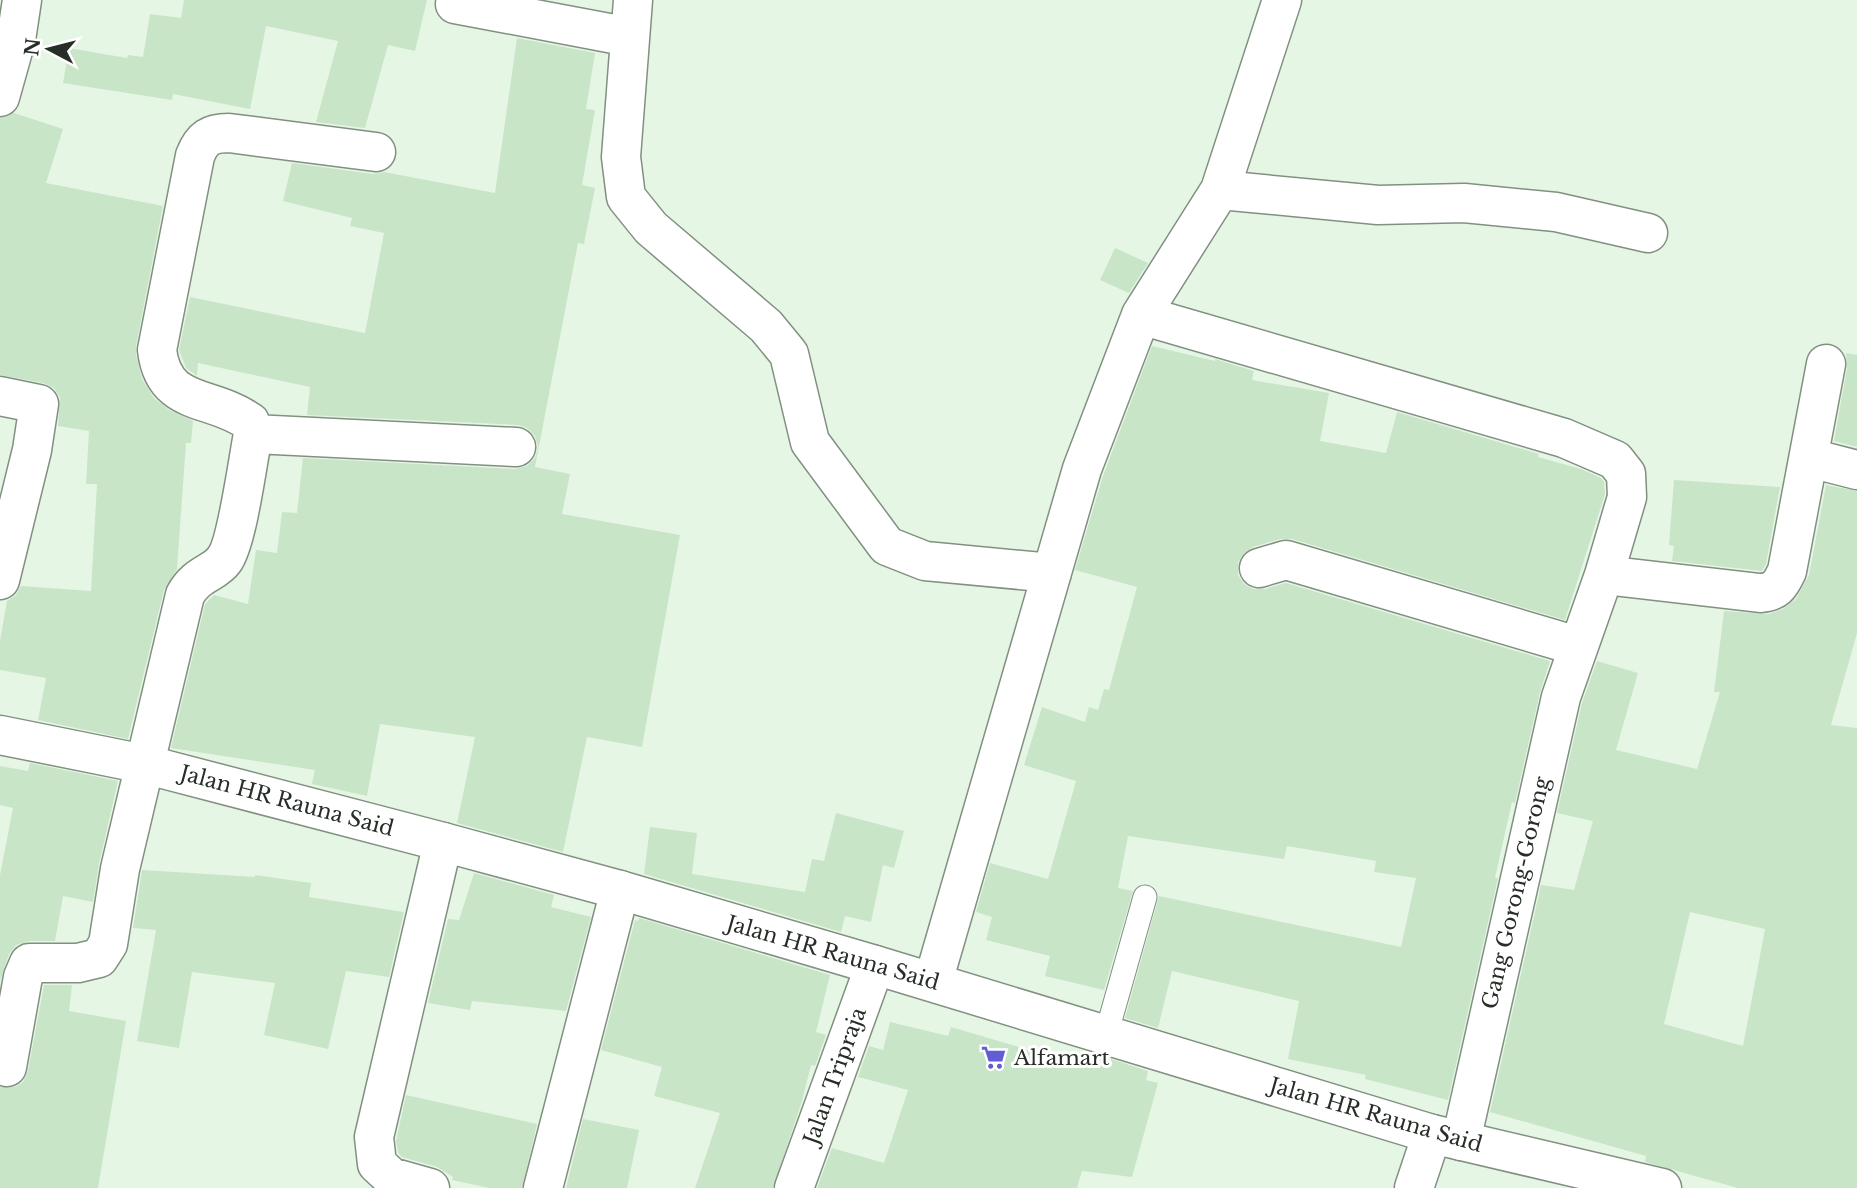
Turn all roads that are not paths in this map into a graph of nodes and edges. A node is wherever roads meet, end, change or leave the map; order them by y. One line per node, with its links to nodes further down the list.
1 (22, 0): 5 (street)
2 (1282, 0): 8 (street)
3 (455, 4): 4 (street)
4 (632, 18): 18 (street)
5 (8, 40): 6 (street)
6 (0, 96)
7 (376, 152): 13 (street)
8 (1220, 190): 9 (street); 10 (street)
9 (1648, 233)
10 (1140, 315): 18 (street); 19 (street, Gang Gorong-Gorong)
11 (1826, 364): 15 (street)
12 (0, 396): 20 (street)
13 (253, 433): 14 (street); 23 (street)
14 (516, 447)
15 (1810, 458): 16 (street); 19 (street)
16 (1857, 470)
17 (1259, 568): 21 (street)
18 (1052, 573): 28 (street)
19 (1604, 575): 21 (street, Gang Gorong-Gorong)
20 (0, 580)
21 (1577, 646): 31 (street, Gang Gorong-Gorong)
22 (0, 735): 23 (street, Jalan HR Rauna Said)
23 (144, 764): 24 (street, Jalan HR Rauna Said); 30 (street)
24 (443, 842): 25 (street, Jalan HR Rauna Said); 32 (street)
25 (620, 890): 27 (street, Jalan HR Rauna Said); 33 (street)
26 (1145, 897): 29 (lane)
27 (875, 965): 28 (street, Jalan HR Rauna Said); 34 (street, Jalan Tripraja)
28 (933, 982): 29 (street, Jalan HR Rauna Said)
29 (1106, 1035): 31 (street, Jalan HR Rauna Said)
30 (7, 1067)
31 (1447, 1138): 35 (street, Gang Gorong-Gorong); 36 (street, Jalan HR Rauna Said)
32 (430, 1188)
33 (543, 1188)
34 (794, 1188)
35 (1414, 1188)
36 (1662, 1188)

